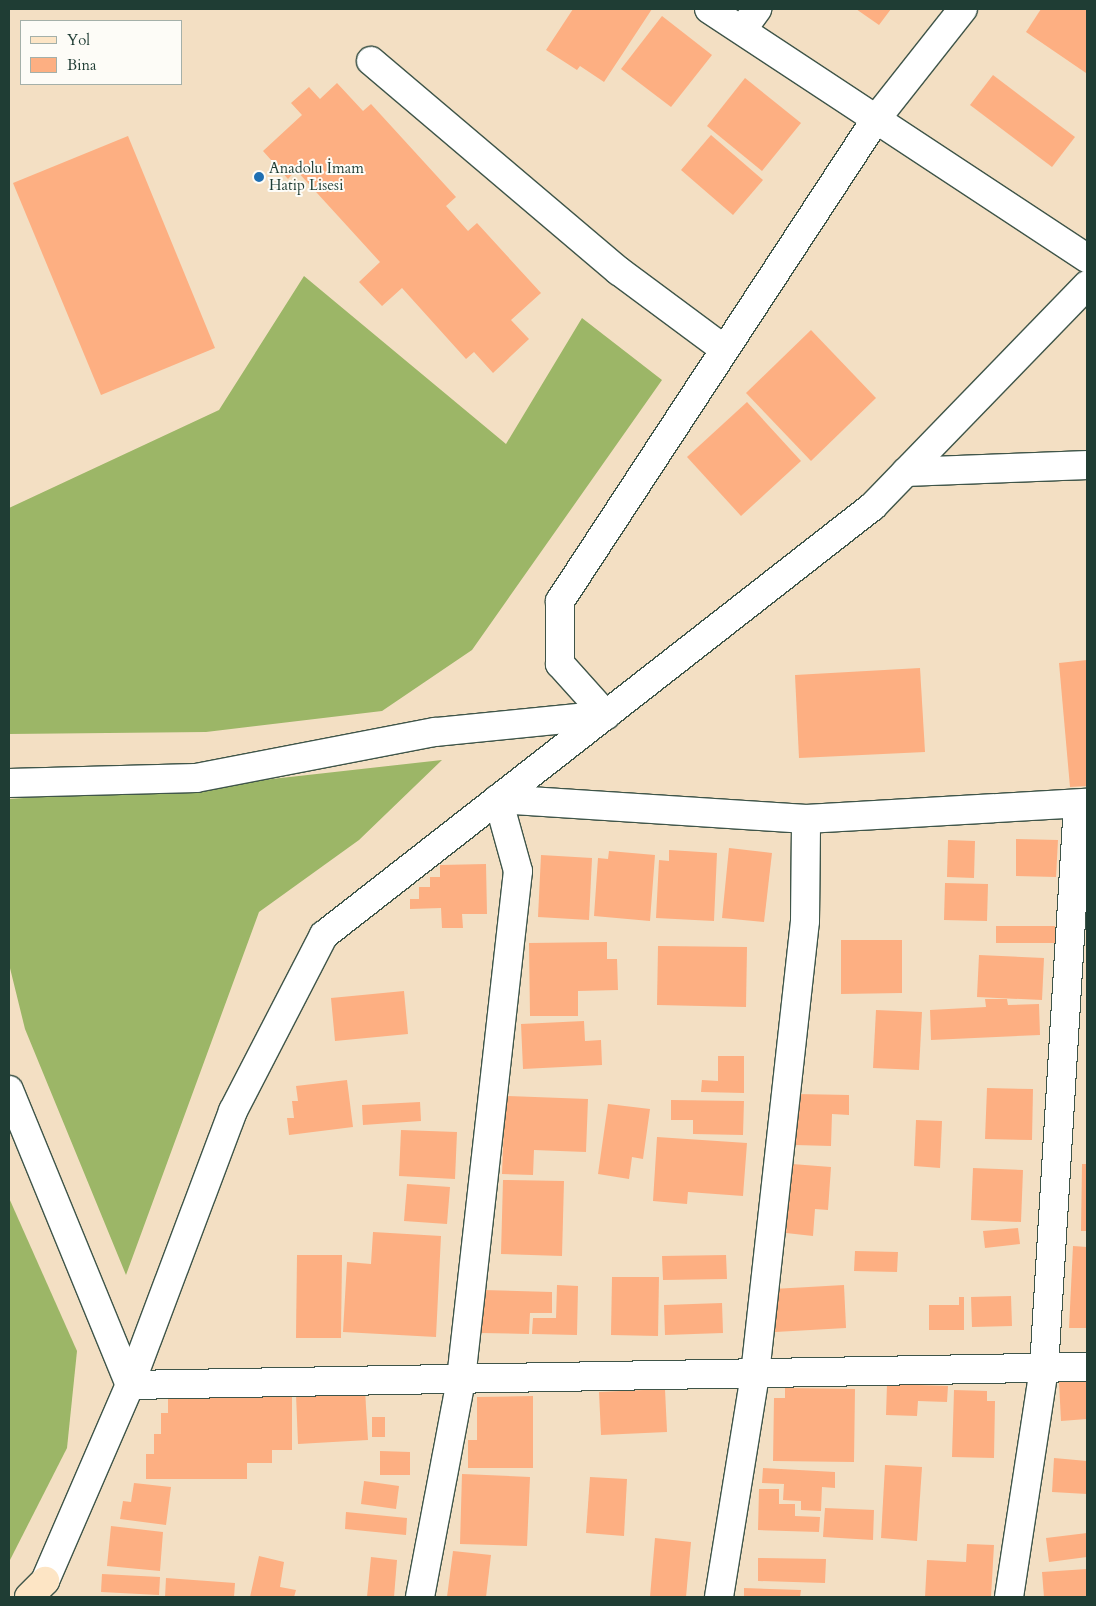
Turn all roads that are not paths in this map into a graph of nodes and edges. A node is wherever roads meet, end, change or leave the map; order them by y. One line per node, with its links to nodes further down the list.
1 (710, 9): 3 (street)
2 (963, 9): 5 (street)
3 (749, 19): 5 (street)
4 (371, 61): 8 (street)
5 (876, 119): 6 (street); 8 (street)
6 (1087, 258)
7 (1087, 285): 10 (street)
8 (724, 349): 11 (street)
9 (1087, 464): 10 (street)
10 (906, 472): 11 (street)
11 (606, 715): 12 (street); 13 (street)
12 (9, 783)
13 (498, 799): 15 (street); 20 (street); 21 (street)
14 (1083, 804): 15 (street); 18 (street)
15 (806, 818): 19 (street)
16 (9, 1090): 21 (street)
17 (1087, 1367): 18 (street)
18 (1044, 1368): 19 (street); 25 (street)
19 (755, 1374): 20 (street); 24 (street)
20 (461, 1379): 21 (street); 23 (street)
21 (130, 1385): 22 (street)
22 (37, 1592)
23 (420, 1597)
24 (719, 1597)
25 (1009, 1597)

